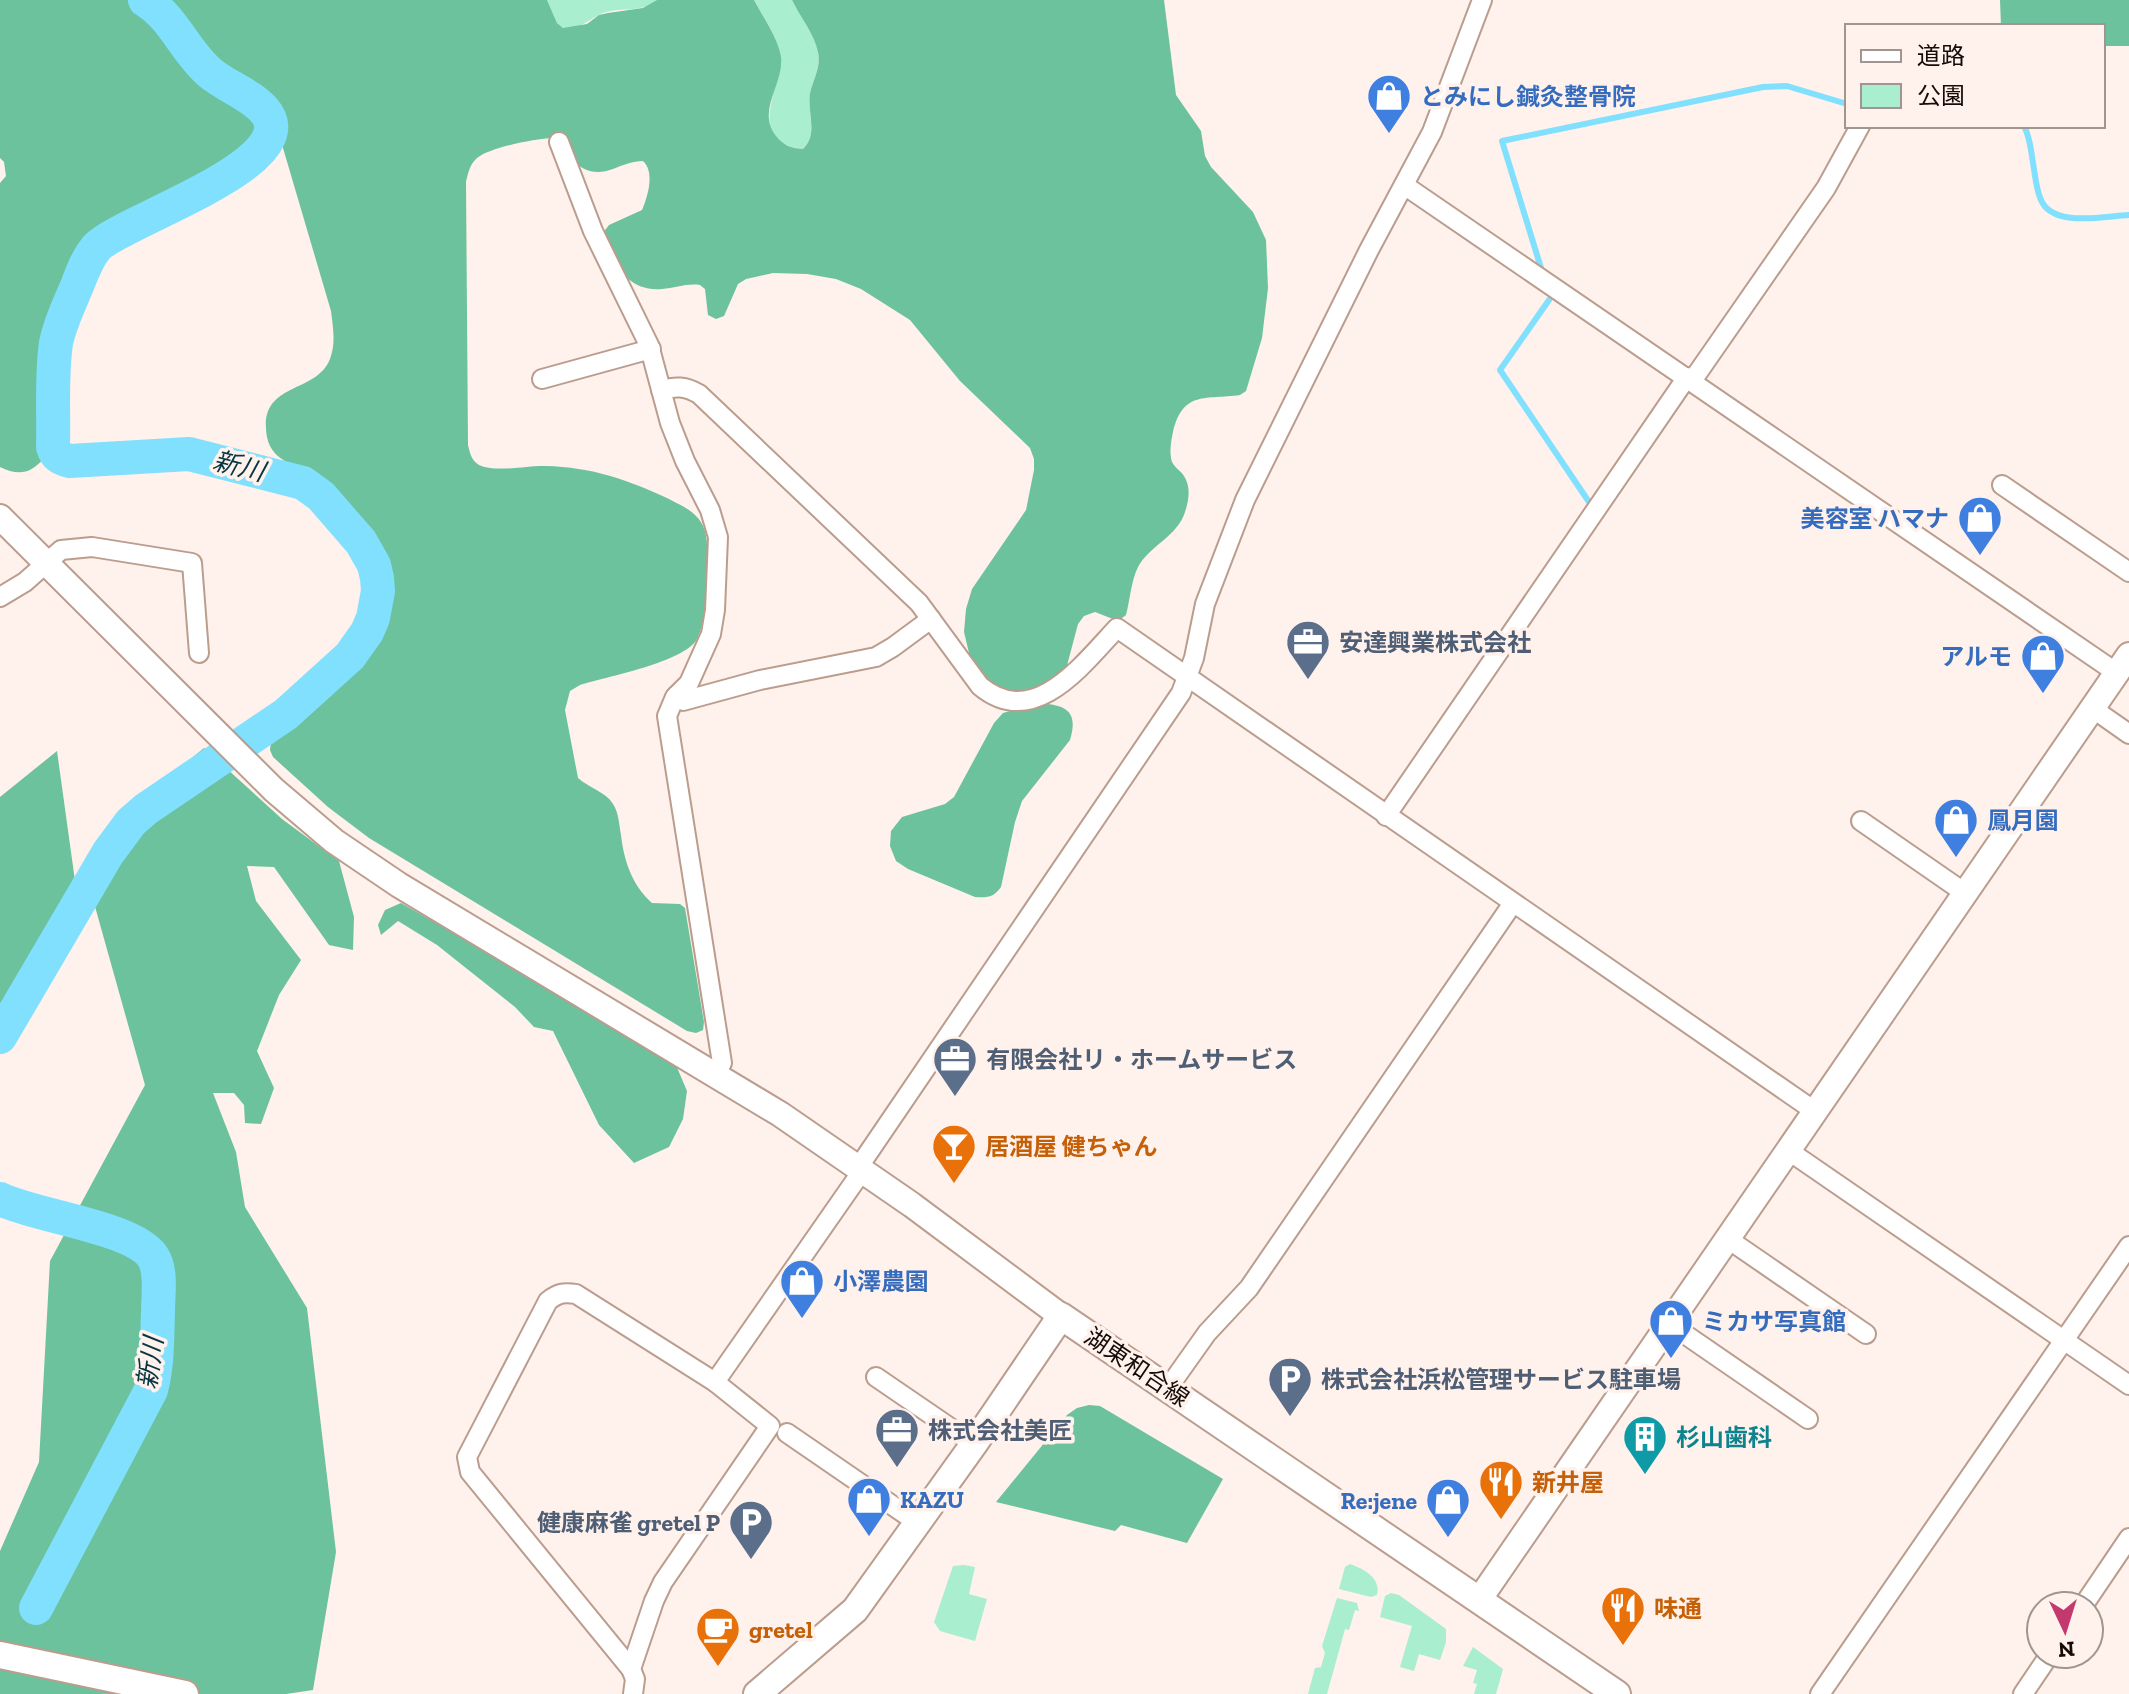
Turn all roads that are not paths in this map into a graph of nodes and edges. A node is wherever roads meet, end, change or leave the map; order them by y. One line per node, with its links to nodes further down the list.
1 (1482, 0): 4 (street)
2 (1859, 128): 7 (street)
3 (559, 142): 5 (street)
4 (1404, 185): 7 (street); 17 (street)
5 (651, 349): 6 (street); 8 (street)
6 (542, 379)
7 (1690, 379): 16 (street); 21 (street)
8 (661, 390): 14 (street); 18 (street)
9 (2002, 485): 12 (street)
10 (0, 517): 11 (street)
11 (47, 564): 13 (street); 15 (street); 25 (street)
12 (2129, 572)
13 (0, 597)
14 (931, 619): 17 (street); 18 (street)
15 (204, 642)
16 (2123, 664): 19 (street)
17 (1188, 677): 21 (street); 28 (street)
18 (677, 695): 25 (street)
19 (2092, 708): 20 (street); 23 (street)
20 (2129, 734)
21 (1386, 816): 24 (street)
22 (1861, 821): 23 (street)
23 (1965, 893): 26 (street)
24 (1513, 903): 26 (street); 38 (street)
25 (715, 1075): 28 (street)
26 (1816, 1112): 27 (street)
27 (1789, 1151): 29 (street); 34 (street)
28 (860, 1169): 31 (street); 36 (street)
29 (1728, 1239): 32 (street); 33 (street)
30 (2129, 1246): 34 (street)
31 (1061, 1316): 38 (main road, 湖東和合線); 41 (main road, 湖東和合線)
32 (1670, 1324): 39 (street); 45 (street)
33 (1866, 1334)
34 (2064, 1340): 37 (street); 53 (street)
35 (876, 1377): 41 (street)
36 (715, 1382): 47 (street); 47 (street)
37 (2129, 1385)
38 (1168, 1388): 45 (main road, 湖東和合線)
39 (1808, 1419)
40 (787, 1433): 42 (street)
41 (974, 1444): 42 (main road, 湖東和合線)
42 (918, 1523): 51 (main road, 湖東和合線)
43 (2129, 1538): 44 (street)
44 (2094, 1590)
45 (1479, 1600): 52 (main road, 湖東和合線)
46 (0, 1655): 49 (main road)
47 (631, 1669): 50 (street)
48 (2039, 1670): 54 (street)
49 (185, 1694)
50 (633, 1694)
51 (757, 1694)
52 (1617, 1694)
53 (1820, 1694)
54 (2023, 1694)

